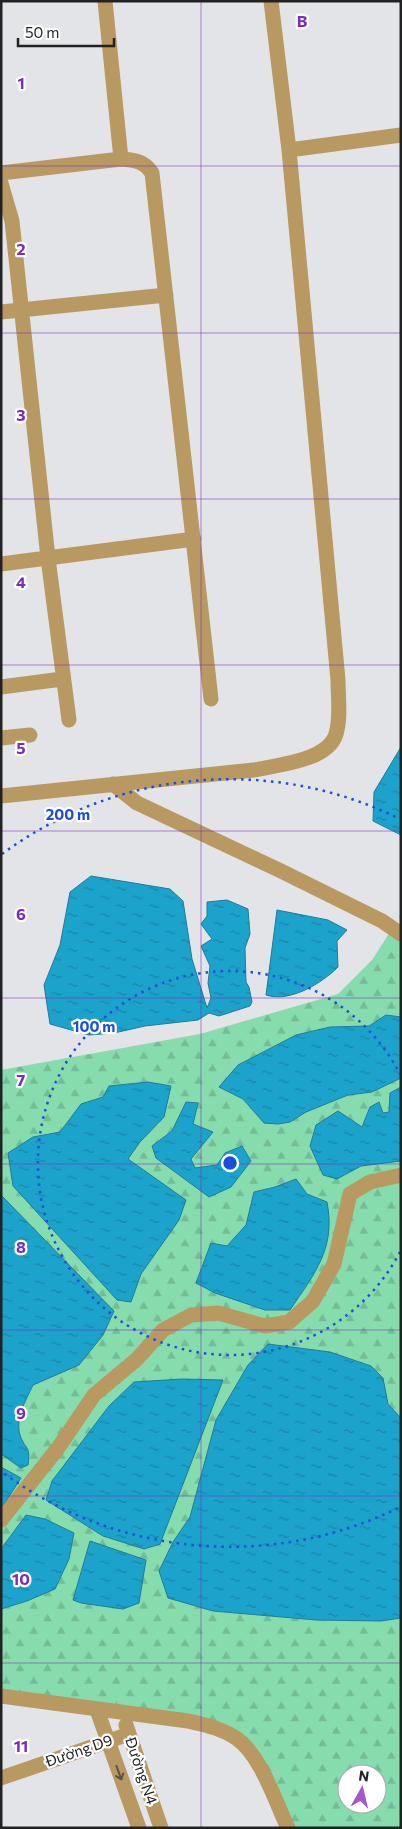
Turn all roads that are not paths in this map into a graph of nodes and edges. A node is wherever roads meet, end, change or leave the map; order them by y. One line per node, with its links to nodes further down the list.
1 (104, 1): 5 (street)
2 (271, 1): 4 (street)
3 (401, 135): 4 (street)
4 (289, 150): 20 (street)
5 (121, 159): 6 (street); 8 (street)
6 (1, 173)
7 (1, 183): 9 (street)
8 (166, 295): 9 (street); 11 (street)
9 (21, 310): 10 (street); 12 (street)
10 (1, 312)
11 (194, 539): 12 (street); 16 (street)
12 (48, 558): 13 (street); 14 (street)
13 (1, 564)
14 (62, 679): 15 (street); 17 (street)
15 (1, 687)
16 (211, 699)
17 (69, 720)
18 (30, 735): 19 (street)
19 (1, 738)
20 (113, 784): 21 (street); 22 (street)
21 (1, 796)
22 (401, 934)
23 (401, 1175): 24 (street)
24 (1, 1520)
25 (1, 1696): 26 (street)
26 (97, 1710): 27 (street); 29 (street, Đường N4)
27 (122, 1714): 28 (street, Đường N4); 33 (street)
28 (129, 1734): 29 (street, Đường D9); 31 (street, Đường N4)
29 (108, 1741): 30 (street, Đường D9); 32 (street, Đường N4, one-way to 32)
30 (1, 1778)
31 (159, 1827)
32 (139, 1828)
33 (288, 1828)

